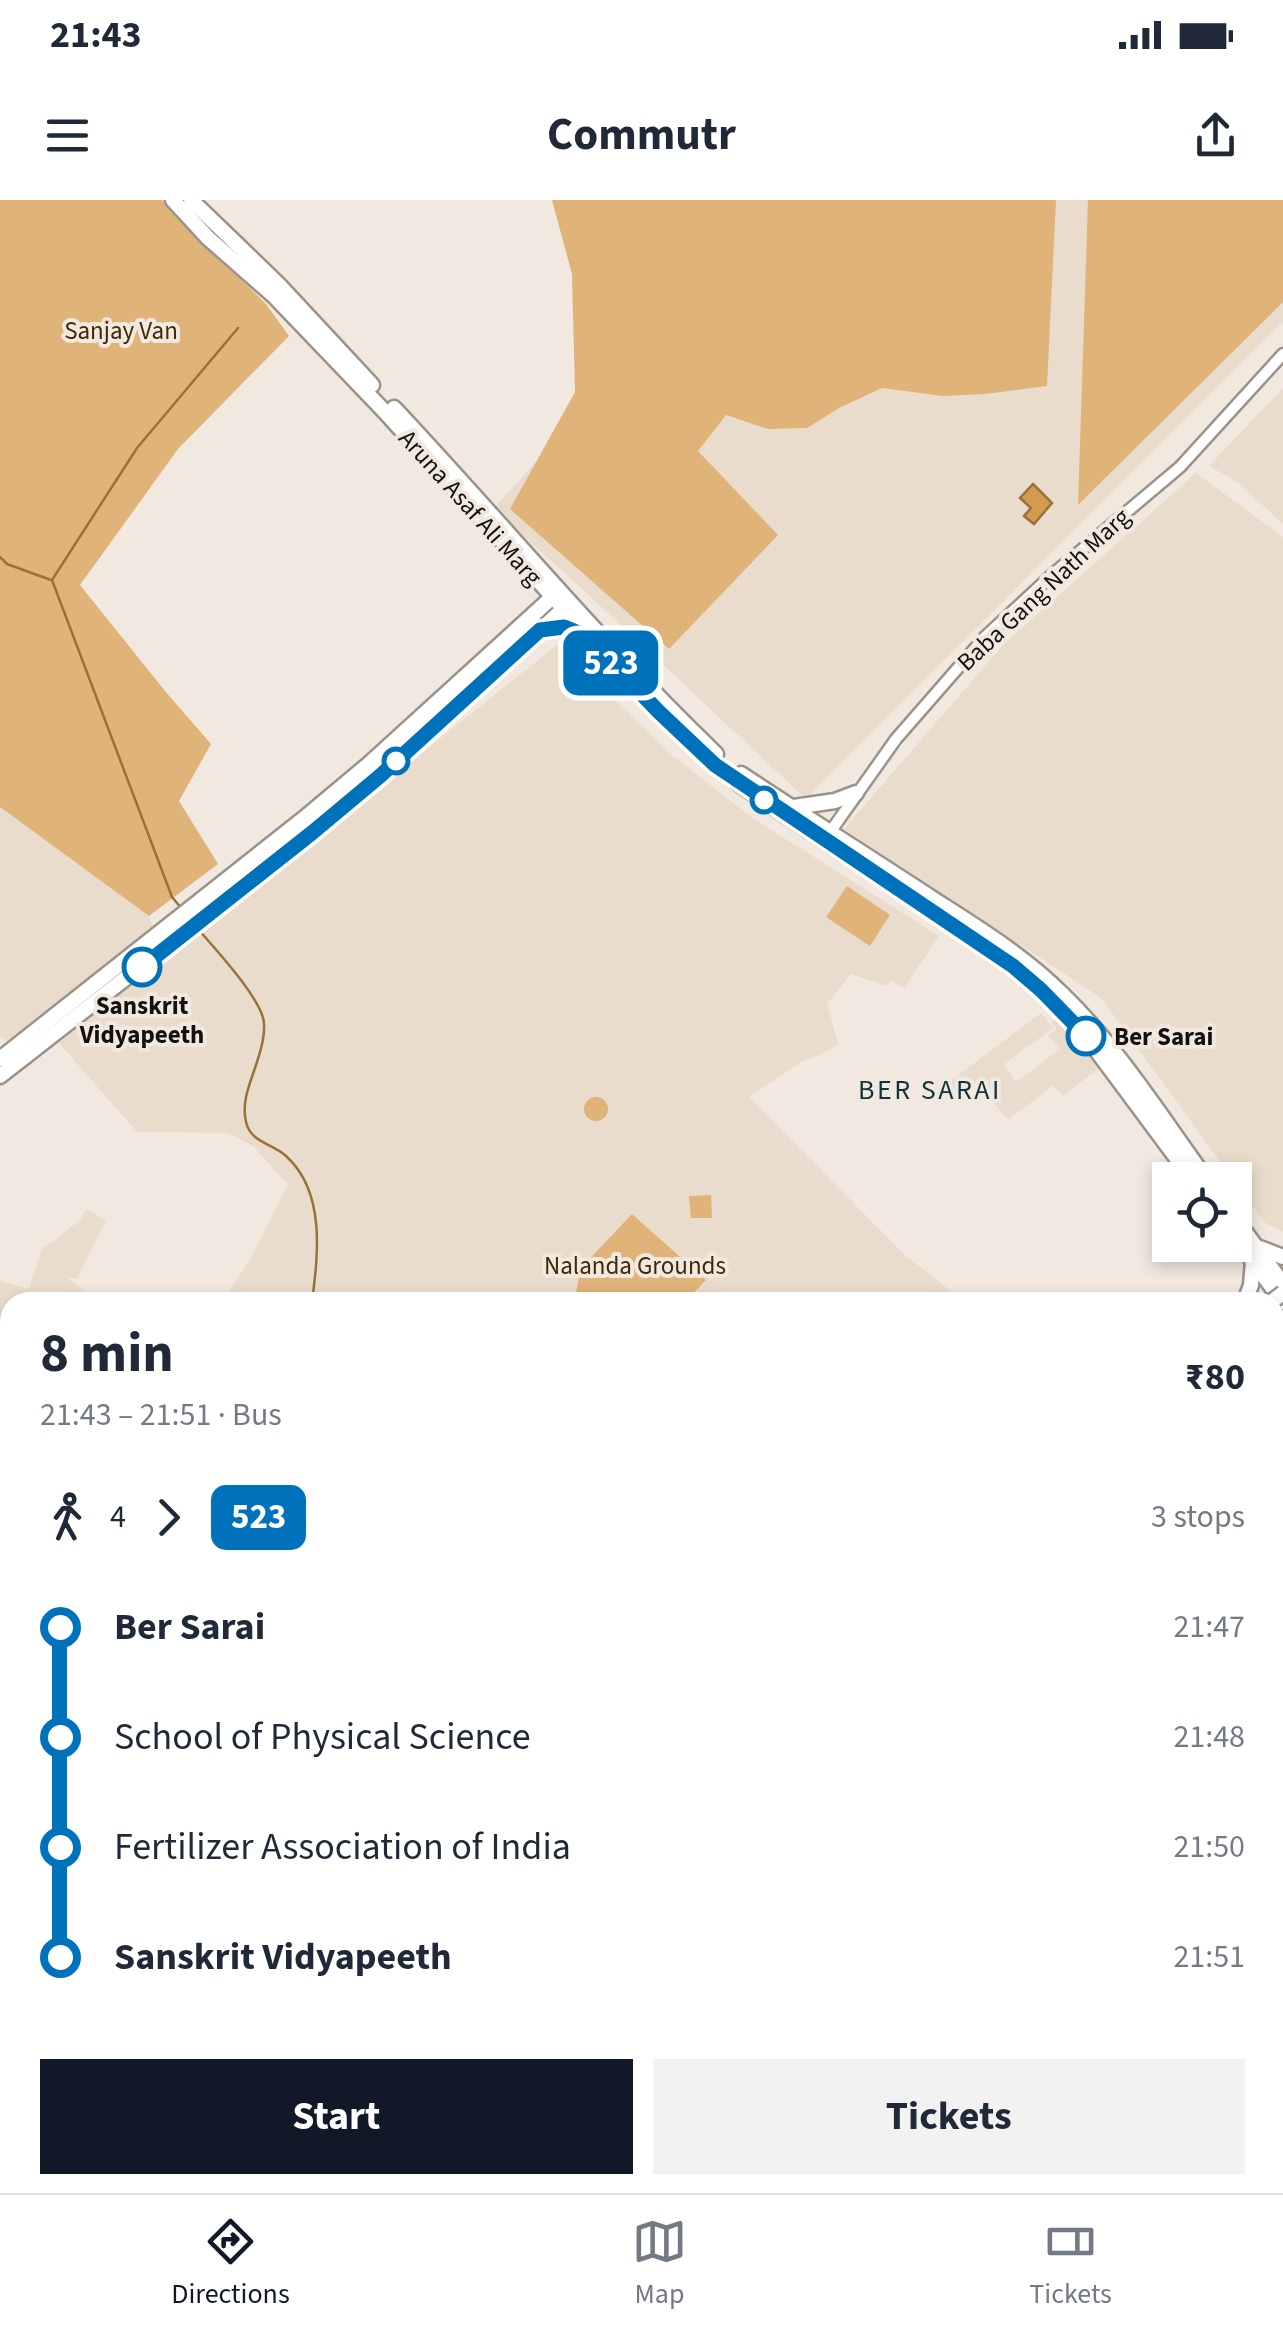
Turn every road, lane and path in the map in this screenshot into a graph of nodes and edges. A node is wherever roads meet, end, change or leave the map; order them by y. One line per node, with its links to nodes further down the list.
1 (173, 200): 6 (main road, Aruna Asaf Ali Marg)
2 (190, 200): 6 (main road, Aruna Asaf Ali Marg)
3 (1283, 354): 5 (street, Baba Gang Nath Marg)
4 (1283, 364): 5 (street, Baba Gang Nath Marg)
5 (1136, 507): 10 (street, Baba Gang Nath Marg)
6 (556, 594): 7 (main road, Aruna Asaf Ali Marg); 14 (main road)
7 (567, 606): 8 (main road); 9 (main road, Aruna Asaf Ali Marg); 12 (main road, Aruna Asaf Ali Marg)
8 (540, 630): 9 (main road); 15 (main road)
9 (586, 636): 13 (main road, Aruna Asaf Ali Marg)
10 (938, 694): 11 (street, Baba Gang Nath Marg); 13 (street, Baba Gang Nath Marg)
11 (856, 794): 12 (main road); 13 (street, Baba Gang Nath Marg)
12 (794, 807): 13 (main road, Aruna Asaf Ali Marg)
13 (829, 835): 16 (main road); 17 (main road)
14 (0, 1059)
15 (0, 1076)
16 (1180, 1162)
17 (1194, 1162)
18 (1252, 1249): 19 (main road)
19 (1254, 1253): 20 (main road); 21 (main road); 22 (main road)
20 (1283, 1257)
21 (1279, 1288)
22 (1250, 1292)

